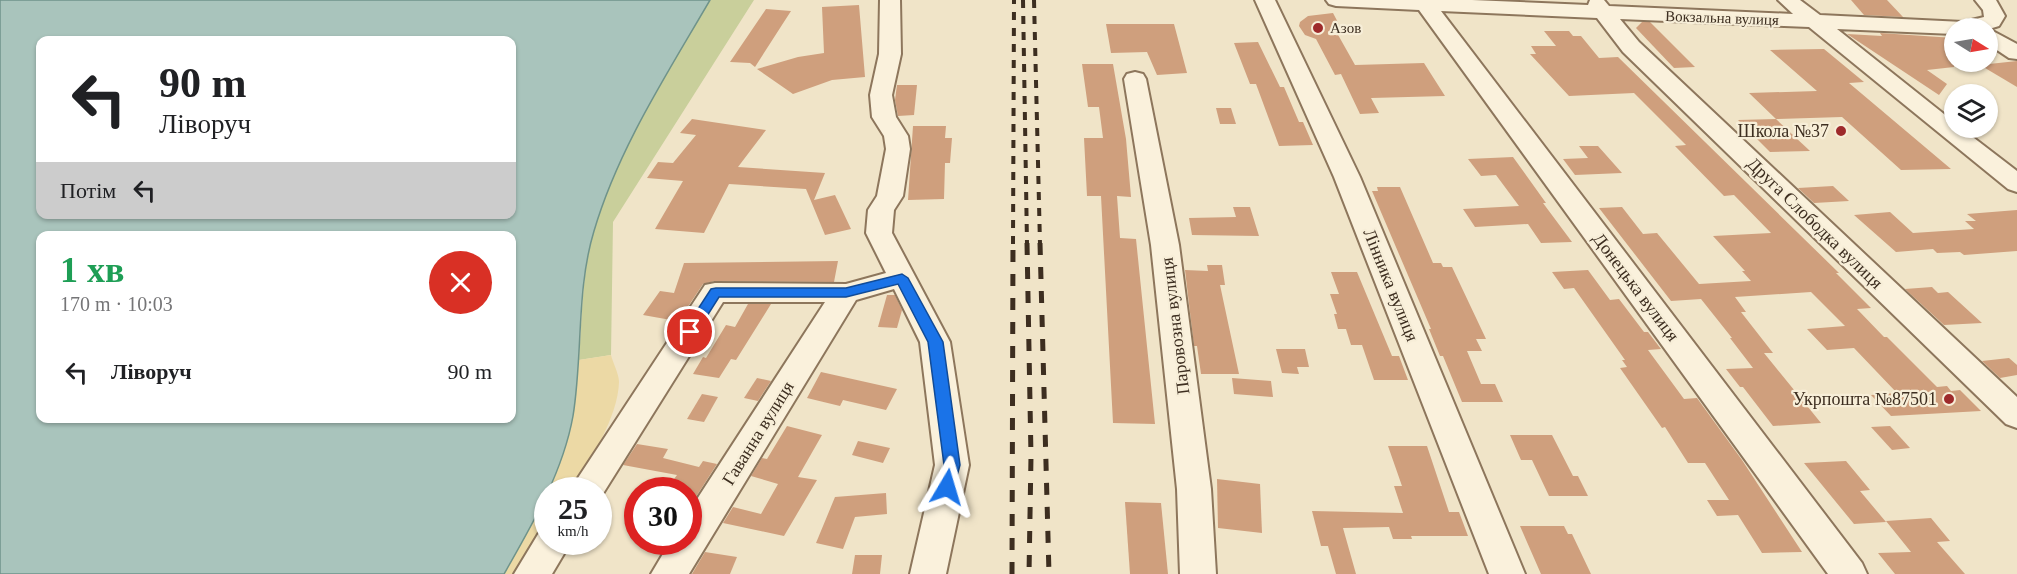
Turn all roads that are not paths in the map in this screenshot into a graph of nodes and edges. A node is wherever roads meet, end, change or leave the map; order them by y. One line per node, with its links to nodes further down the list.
1 (890, 0): 17 (street)
2 (1265, 0): 26 (street, Лінника вулиця)
3 (1336, 0): 6 (street, Вокзальна вулиця)
4 (1788, 0): 9 (street)
5 (1985, 0): 8 (street)
6 (1418, 2): 7 (street, Вокзальна вулиця); 27 (street, Донецька вулиця)
7 (1599, 7): 9 (street, Вокзальна вулиця); 19 (street, Друга Слободка вулиця)
8 (1994, 18)
9 (1814, 21): 10 (street, Вокзальна вулиця); 16 (street)
10 (1944, 27)
11 (1998, 32): 12 (street, Вокзальна вулиця)
12 (2017, 35)
13 (1998, 40): 14 (street)
14 (2017, 53)
15 (1135, 79): 25 (street, Паровозна вулиця)
16 (2017, 184)
17 (902, 278): 18 (street); 24 (street)
18 (846, 293): 20 (street); 23 (street, Гаванна вулиця)
19 (2017, 416)
20 (595, 477)
21 (544, 555): 22 (street)
22 (532, 574)
23 (669, 574)
24 (928, 574)
25 (1198, 574)
26 (1507, 574)
27 (1849, 574)

